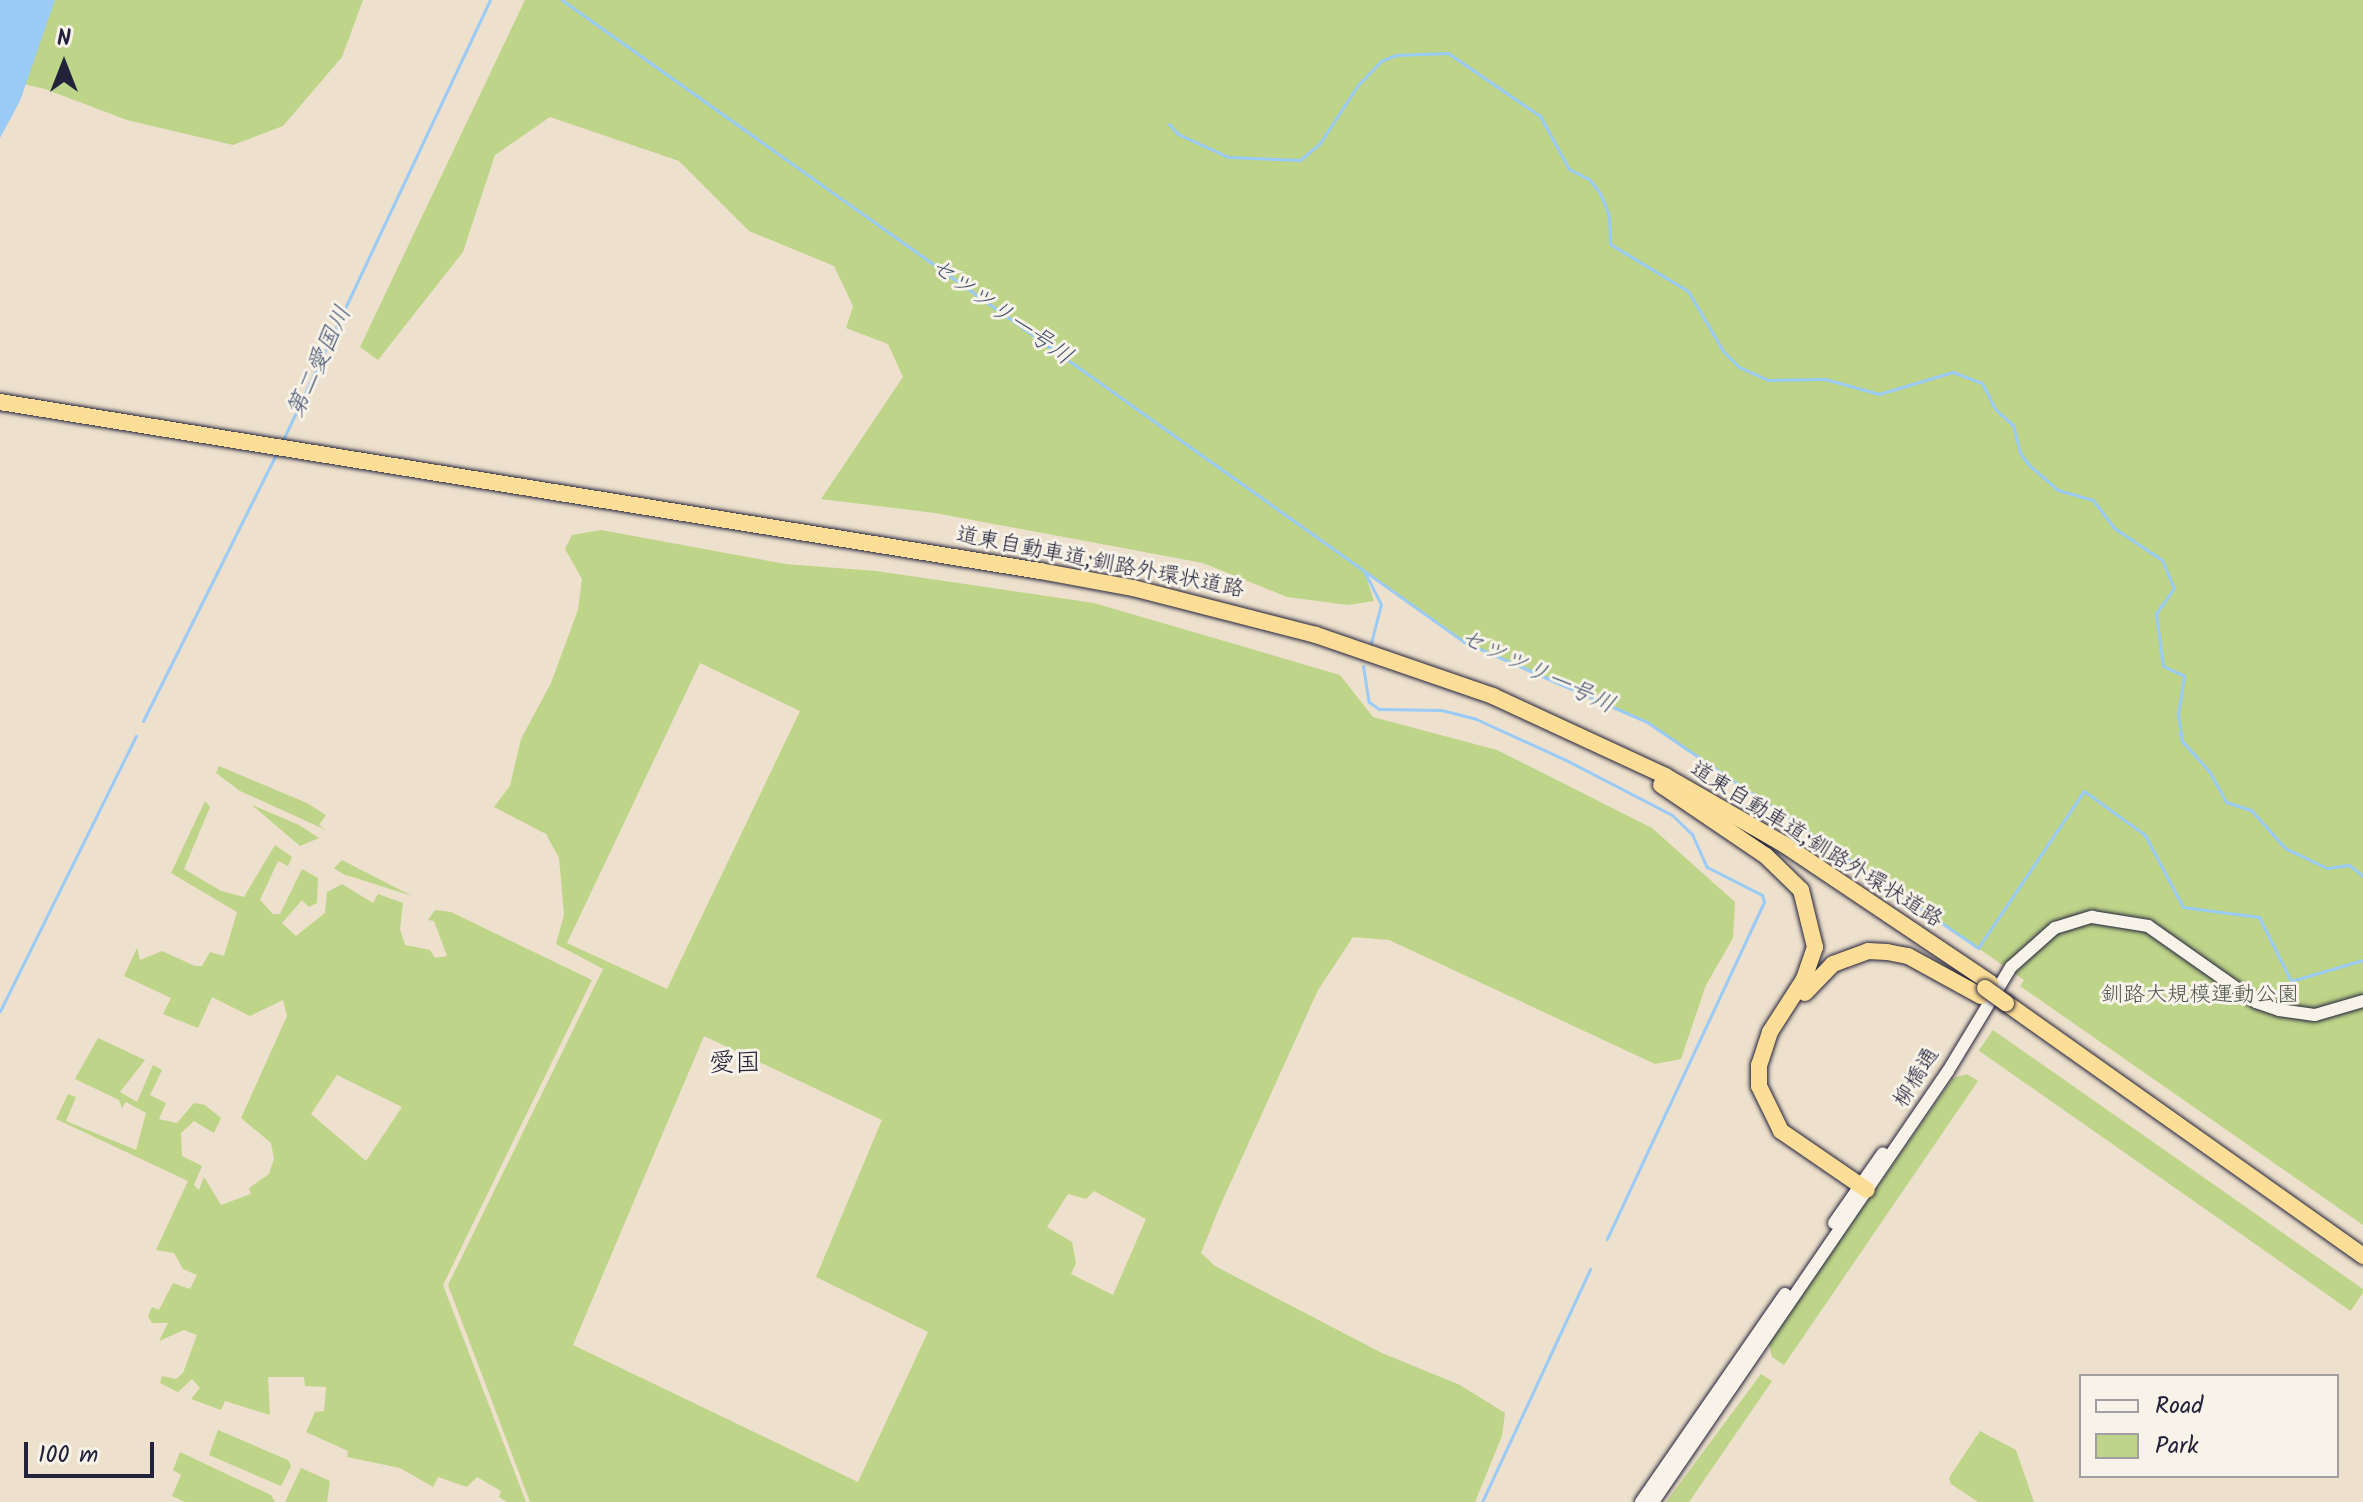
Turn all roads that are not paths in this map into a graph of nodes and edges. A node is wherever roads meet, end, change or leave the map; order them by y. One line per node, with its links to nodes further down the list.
1 (0, 402): 3 (highway, 道東自動車道;釧路外環状道路)
2 (0, 410): 3 (highway, 道東自動車道;釧路外環状道路)
3 (308, 456): 4 (highway, 道東自動車道;釧路外環状道路); 5 (highway, 道東自動車道;釧路外環状道路)
4 (1661, 785): 5 (highway, 道東自動車道;釧路外環状道路); 8 (highway)
5 (1985, 989): 7 (highway, 道東自動車道;釧路外環状道路, bridge); 8 (highway)
6 (2363, 1001): 8 (street, 柳橋通)
7 (2005, 1002): 9 (highway, 道東自動車道;釧路外環状道路); 10 (highway, 道東自動車道;釧路外環状道路)
8 (1862, 1187): 11 (street, 柳橋通); 12 (street, 柳橋通)
9 (2363, 1249)
10 (2363, 1256)
11 (1641, 1502)
12 (1653, 1502)

